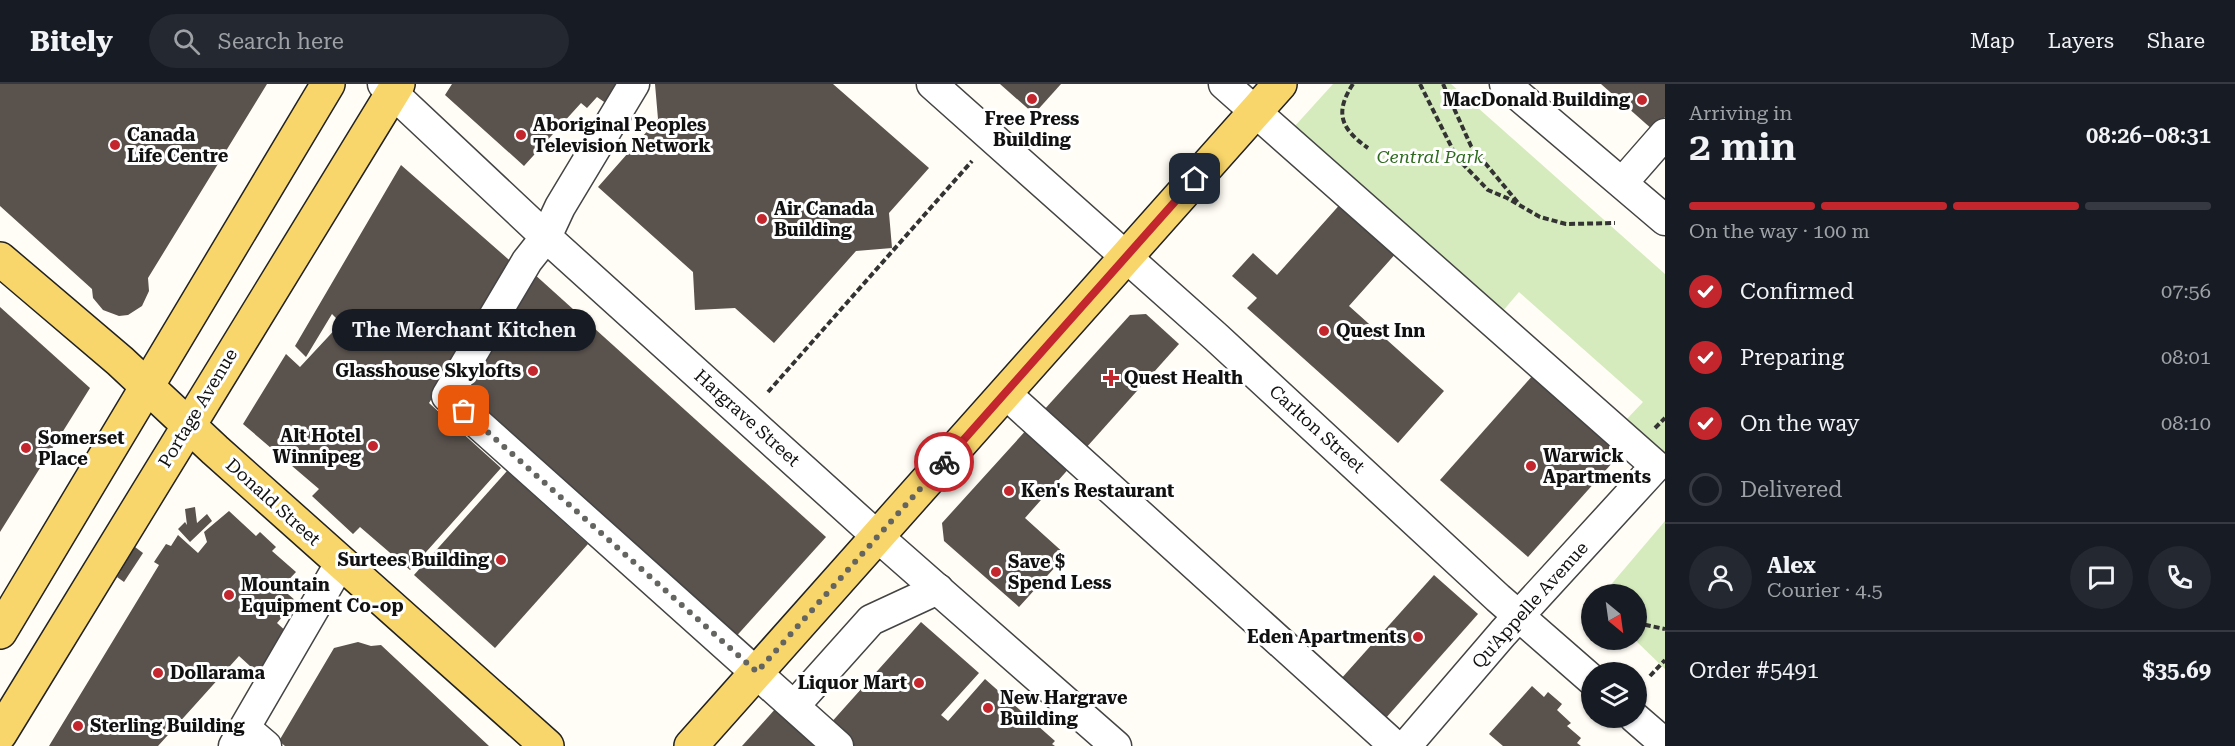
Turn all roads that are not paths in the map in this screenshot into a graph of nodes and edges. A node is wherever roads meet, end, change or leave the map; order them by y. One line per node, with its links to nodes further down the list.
1 (328, 84): 15 (main road)
2 (634, 84): 12 (street)
3 (932, 84): 13 (street, Carlton Street)
4 (1224, 84): 8 (street)
5 (1280, 84): 8 (main road)
6 (1505, 84): 10 (street)
7 (391, 87): 12 (street, Hargrave Street); 17 (main road, Portage Avenue)
8 (1256, 111): 13 (main road); 21 (street, Qu'Appelle Avenue)
9 (1665, 134): 10 (street)
10 (1623, 182): 11 (street)
11 (1665, 220)
12 (546, 237): 18 (street, Hargrave Street); 24 (street)
13 (1126, 257): 16 (main road); 21 (street, Carlton Street)
14 (0, 259): 15 (main road, Donald Street)
15 (146, 386): 17 (main road, Donald Street); 22 (main road)
16 (1005, 393): 18 (main road); 34 (street)
17 (187, 425): 19 (main road, Donald Street); 27 (main road, Portage Avenue)
18 (878, 537): 20 (street, Hargrave Street); 24 (main road)
19 (341, 562): 28 (street); 30 (main road, Donald Street)
20 (938, 590): 25 (street); 33 (street, Hargrave Street)
21 (1518, 616): 23 (street, Carlton Street); 35 (street, Qu'Appelle Avenue)
22 (0, 632)
23 (1581, 670)
24 (757, 672): 25 (street); 31 (main road)
25 (794, 706): 32 (street)
26 (1647, 728): 29 (street)
27 (0, 734)
28 (249, 740)
29 (1665, 744)
30 (547, 746)
31 (691, 746)
32 (838, 746)
33 (1116, 746)
34 (1395, 746)
35 (1406, 746)

